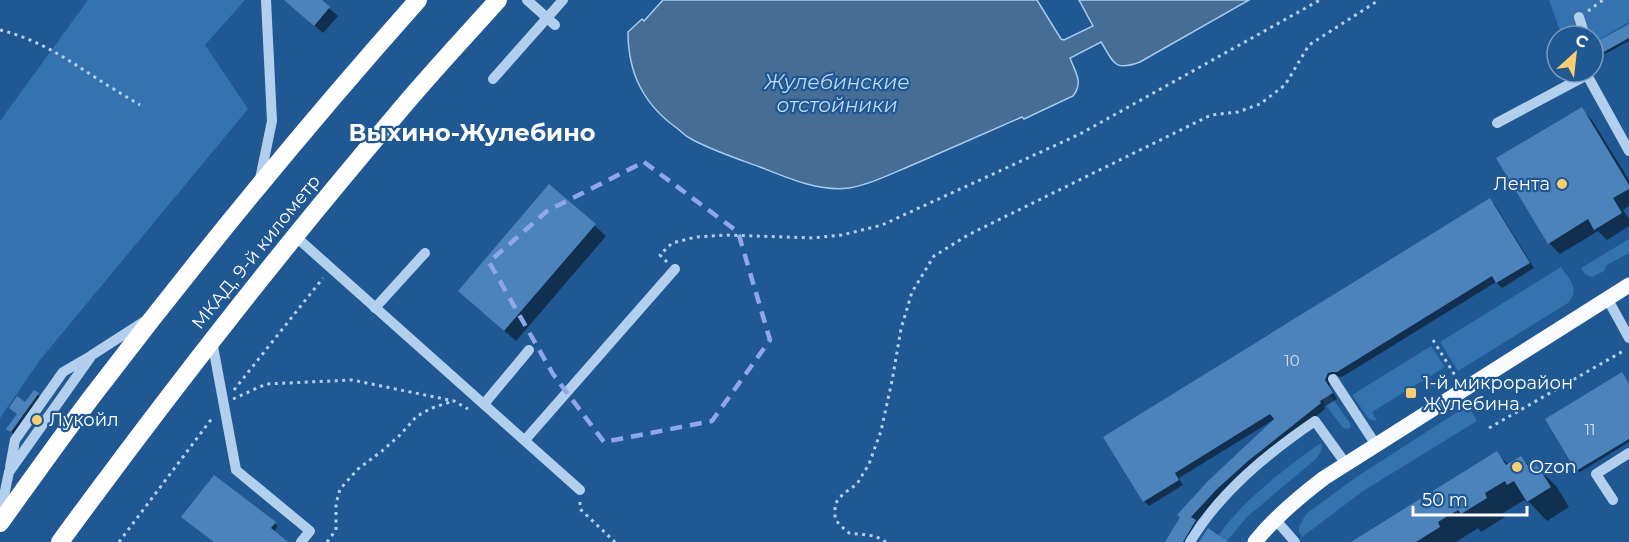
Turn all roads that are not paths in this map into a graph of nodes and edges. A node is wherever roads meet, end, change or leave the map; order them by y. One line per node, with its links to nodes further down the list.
1 (266, 0): 14 (lane)
2 (418, 0): 14 (highway)
3 (498, 0): 15 (highway, МКАД, 9-й километр)
4 (527, 0): 7 (lane)
5 (563, 0): 7 (lane)
6 (1579, 17): 8 (lane)
7 (551, 21): 9 (lane)
8 (1581, 24)
9 (493, 79)
10 (1567, 84): 12 (lane)
11 (1593, 84): 13 (lane)
12 (1497, 123)
13 (1629, 151)
14 (259, 186): 21 (highway)
15 (295, 236): 20 (lane); 23 (highway, МКАД, 9-й километр)
16 (424, 253): 20 (lane)
17 (675, 269): 27 (lane)
18 (1629, 285): 19 (main road)
19 (1607, 298): 22 (lane); 28 (main road)
20 (375, 308): 26 (lane)
21 (158, 312): 33 (lane); 35 (highway)
22 (1629, 339)
23 (212, 341): 36 (highway, МКАД, 9-й километр); 37 (lane)
24 (529, 350): 26 (lane)
25 (1333, 379): 28 (lane)
26 (484, 404): 27 (lane)
27 (525, 440): 31 (lane)
28 (1376, 445): 30 (main road)
29 (1629, 453): 32 (lane)
30 (1346, 465): 34 (main road); 38 (lane)
31 (580, 490)
32 (1613, 500)
33 (0, 515)
34 (1275, 519): 39 (main road); 40 (lane)
35 (0, 523)
36 (60, 542)
37 (301, 542)
38 (1190, 542)
39 (1255, 542)
40 (1295, 542)

